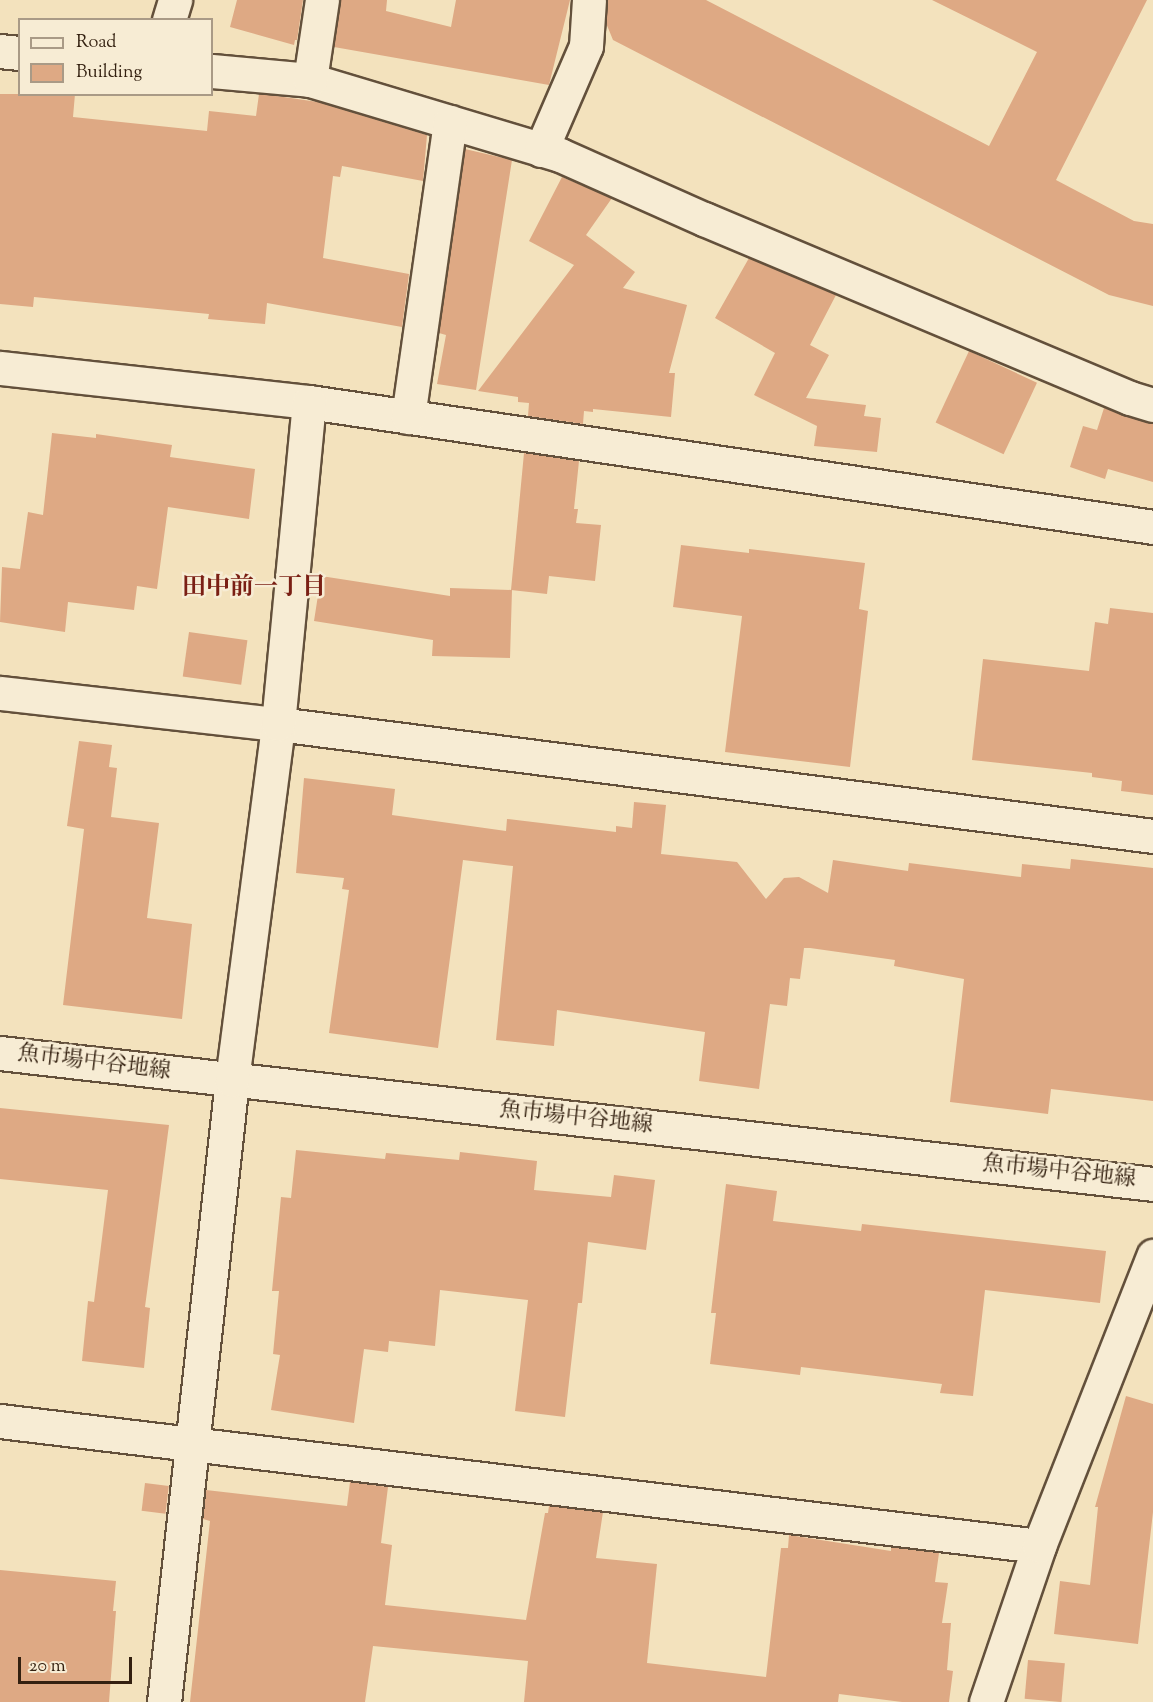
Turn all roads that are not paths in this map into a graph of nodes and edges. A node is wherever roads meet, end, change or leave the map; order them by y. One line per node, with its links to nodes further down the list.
1 (175, 0): 4 (street)
2 (322, 0): 8 (street)
3 (590, 0): 10 (street)
4 (170, 18)
5 (0, 51): 6 (street)
6 (18, 53)
7 (213, 71): 8 (street)
8 (310, 80): 9 (street)
9 (450, 122): 10 (street); 14 (street)
10 (542, 150): 13 (street)
11 (0, 368): 12 (street)
12 (309, 402): 14 (street); 17 (street)
13 (1153, 405)
14 (408, 417): 15 (street)
15 (1153, 527)
16 (0, 693): 17 (street)
17 (278, 724): 18 (street); 20 (street)
18 (1153, 836)
19 (0, 1053): 20 (street, 魚市場中谷地線)
20 (232, 1080): 21 (street, 魚市場中谷地線); 24 (street)
21 (1153, 1184)
22 (1153, 1256): 25 (street)
23 (0, 1422): 24 (street)
24 (190, 1443): 25 (street); 26 (street)
25 (1039, 1546): 27 (street)
26 (164, 1702)
27 (986, 1702)

